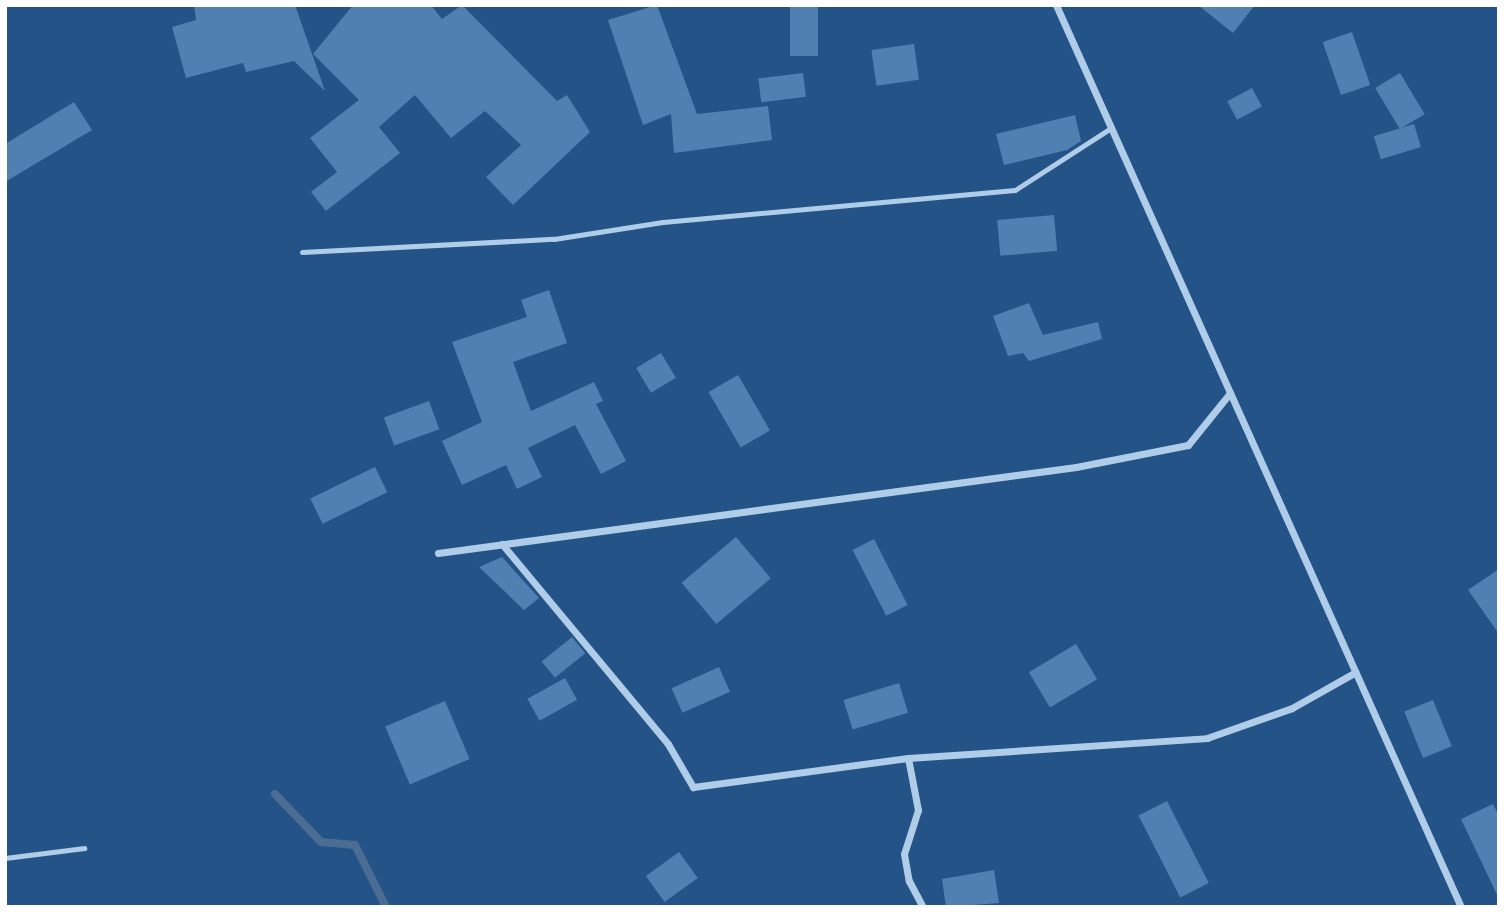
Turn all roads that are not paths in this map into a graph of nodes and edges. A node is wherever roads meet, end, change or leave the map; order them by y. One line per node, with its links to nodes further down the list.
1 (1056, 5): 2 (street)
2 (1111, 128): 3 (lane); 4 (street)
3 (302, 252)
4 (1230, 393): 5 (street); 7 (street)
5 (502, 544): 6 (street); 8 (street)
6 (438, 552)
7 (1356, 671): 8 (street); 12 (street)
8 (908, 758): 11 (street)
9 (84, 848): 10 (lane)
10 (5, 858)
11 (923, 907)
12 (1461, 907)

